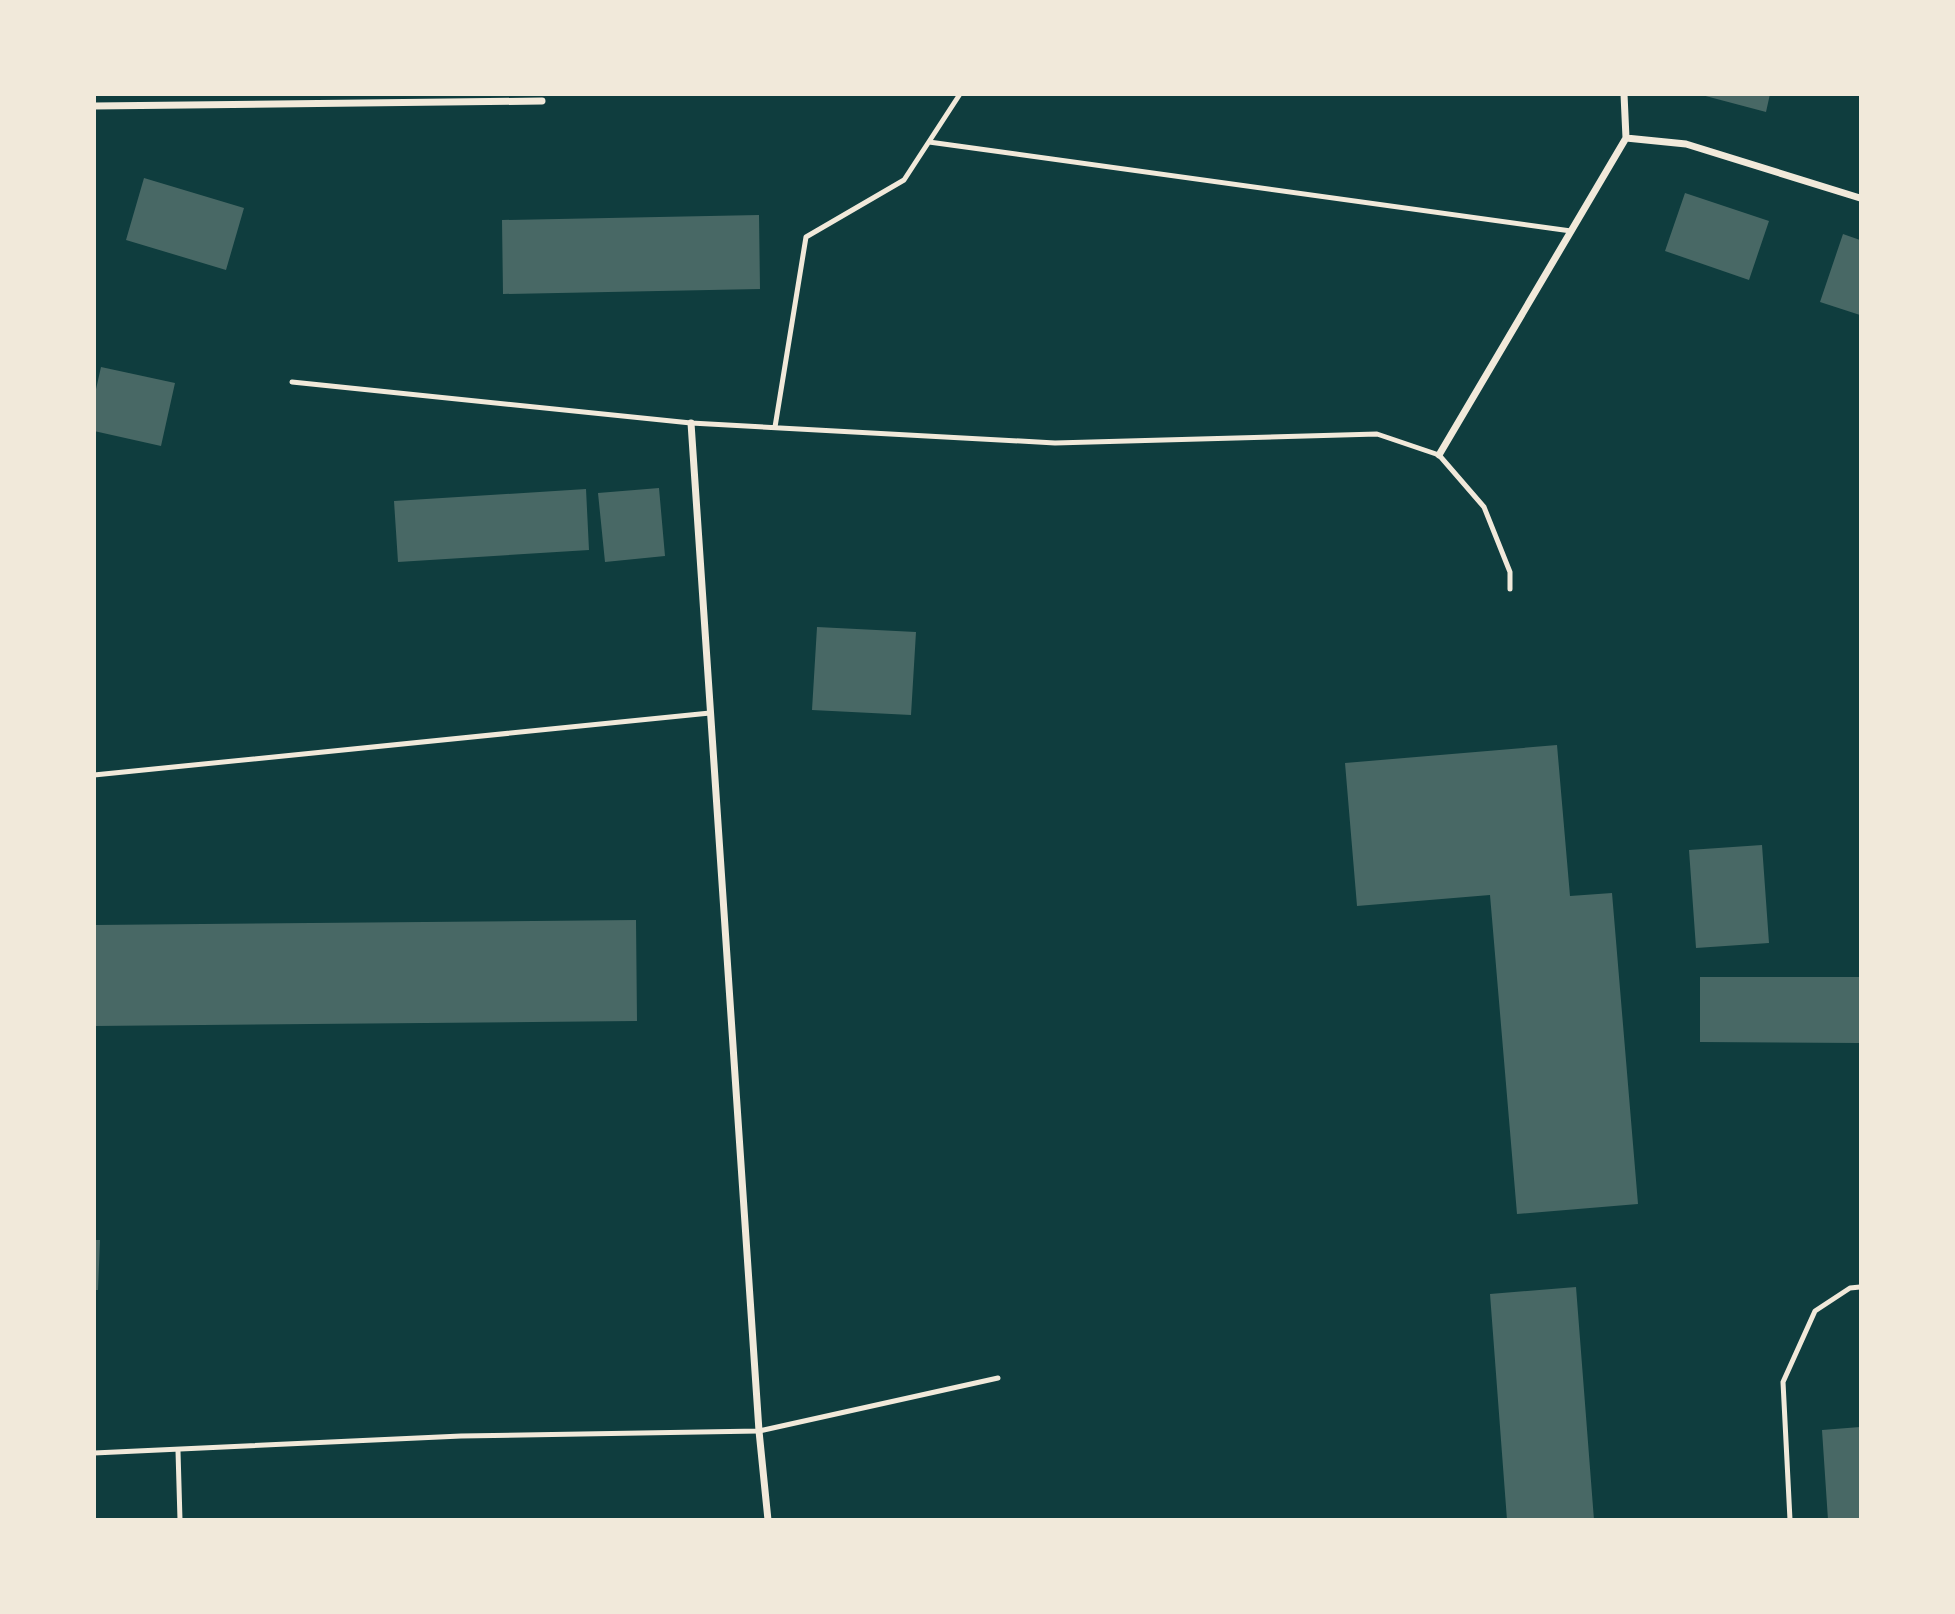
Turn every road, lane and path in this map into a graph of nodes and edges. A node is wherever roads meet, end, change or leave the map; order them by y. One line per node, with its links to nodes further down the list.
1 (960, 94): 6 (lane)
2 (1624, 94): 5 (street)
3 (542, 101): 4 (street)
4 (94, 106)
5 (1626, 138): 7 (street); 8 (street)
6 (929, 142): 8 (lane); 11 (lane)
7 (1860, 198)
8 (1571, 231): 12 (street)
9 (292, 382): 10 (lane)
10 (691, 423): 11 (lane); 14 (street)
11 (775, 428): 12 (lane)
12 (1439, 455): 13 (lane)
13 (1510, 589)
14 (710, 713): 15 (lane); 18 (street)
15 (94, 775)
16 (1860, 1287): 23 (lane)
17 (998, 1378): 18 (lane)
18 (759, 1431): 19 (lane); 22 (street)
19 (178, 1451): 20 (lane); 21 (lane)
20 (94, 1453)
21 (180, 1520)
22 (768, 1520)
23 (1790, 1520)

